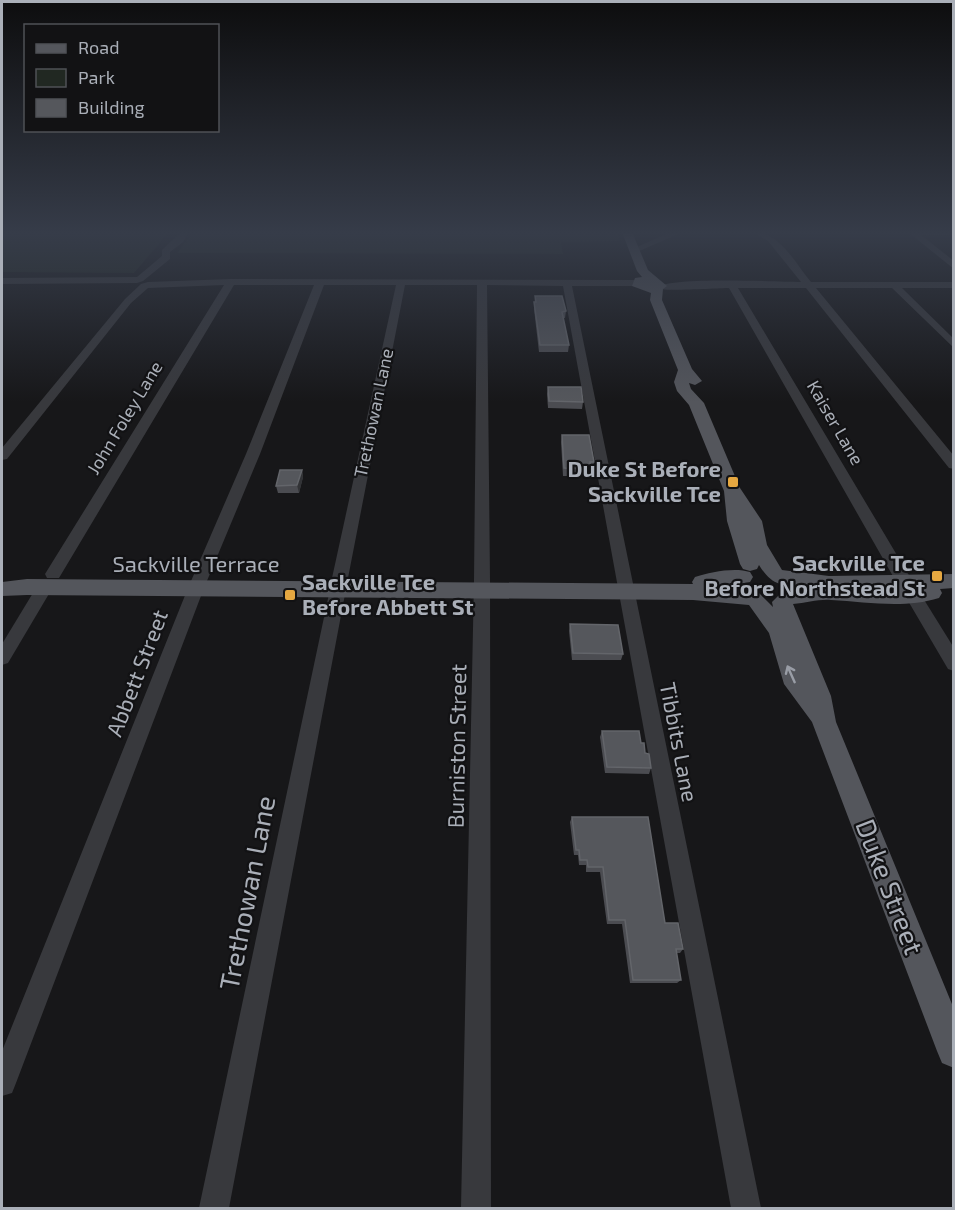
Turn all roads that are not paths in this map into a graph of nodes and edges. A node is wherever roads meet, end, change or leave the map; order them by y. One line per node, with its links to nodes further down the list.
1 (138, 288): 12 (street)
2 (227, 288): 18 (street, John Foley Lane)
3 (317, 288): 19 (street, Abbett Street)
4 (399, 288): 21 (street, Trethowan Lane)
5 (482, 288): 22 (street, Burniston Street)
6 (568, 288): 23 (street, Tibbits Lane)
7 (650, 288): 14 (main road)
8 (734, 288): 24 (street, Kaiser Lane)
9 (811, 288): 13 (street)
10 (897, 288): 11 (street)
11 (954, 345)
12 (2, 456)
13 (954, 465)
14 (731, 489): 15 (main road); 16 (main road)
15 (748, 574): 16 (main road, Sackville Terrace); 23 (main road, Sackville Terrace); 27 (main road, Duke Street)
16 (777, 575): 24 (main road); 28 (main road, Duke Street)
17 (2, 576): 18 (main road, Sackville Terrace)
18 (49, 581): 19 (main road, Sackville Terrace); 25 (main road, Sackville Terrace); 29 (street, John Foley Lane)
19 (199, 582): 21 (main road, Sackville Terrace); 33 (street, Abbett Street)
20 (954, 582): 24 (main road)
21 (339, 584): 22 (main road, Sackville Terrace); 34 (street, Trethowan Lane)
22 (482, 585): 23 (main road, Sackville Terrace); 35 (street, Burniston Street)
23 (625, 587): 27 (main road, Sackville Terrace); 36 (street, Tibbits Lane)
24 (908, 587): 26 (main road); 28 (main road); 30 (street, Kaiser Lane)
25 (2, 588)
26 (954, 592)
27 (754, 599): 28 (main road, Sackville Terrace); 31 (main road, Duke Street, one-way to 27)
28 (785, 600): 31 (main road, Duke Street)
29 (2, 658)
30 (954, 664)
31 (825, 722): 32 (main road, Duke Street)
32 (954, 1051)
33 (2, 1083)
34 (214, 1209)
35 (476, 1209)
36 (746, 1209)

